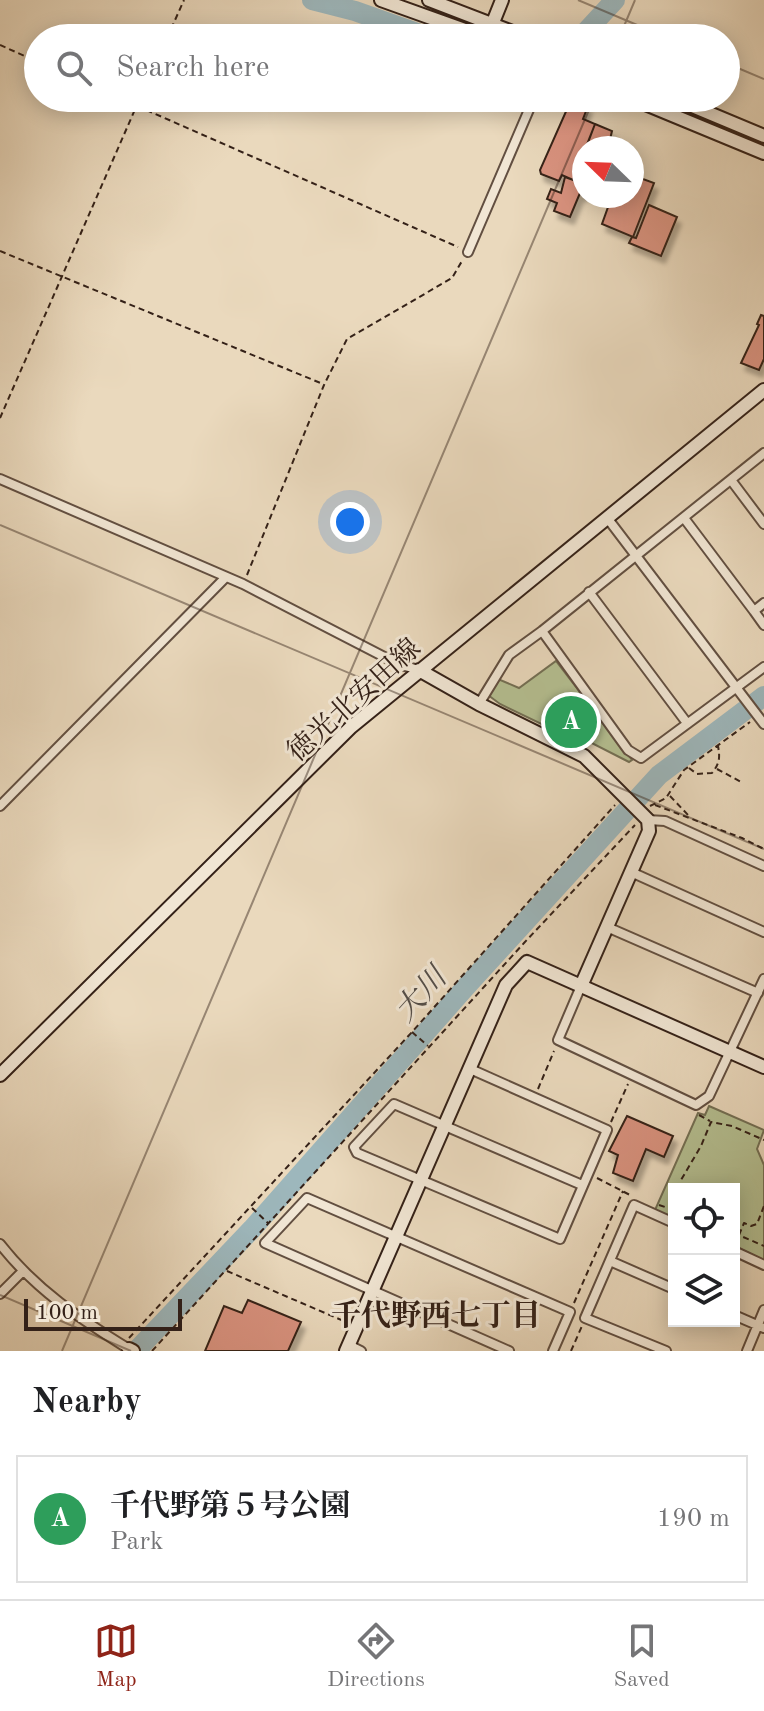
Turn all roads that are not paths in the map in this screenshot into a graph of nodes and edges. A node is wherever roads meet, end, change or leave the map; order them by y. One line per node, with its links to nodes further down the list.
1 (381, 0): 4 (street)
2 (429, 0): 5 (street)
3 (502, 0): 5 (street)
4 (448, 24)
5 (492, 24)
6 (528, 112): 11 (street)
7 (665, 112): 10 (street)
8 (707, 112): 9 (street)
9 (764, 136)
10 (764, 153)
11 (468, 252)
12 (764, 390): 17 (street, 徳光北安田線)
13 (764, 453): 15 (street)
14 (0, 479): 20 (street)
15 (731, 480): 16 (street); 18 (street)
16 (684, 518): 19 (street); 23 (street)
17 (608, 519): 19 (street); 27 (street, 徳光北安田線)
18 (764, 524)
19 (636, 555): 21 (street); 28 (street)
20 (225, 578): 27 (street); 32 (street)
21 (589, 592): 25 (street); 30 (street)
22 (764, 603): 23 (street)
23 (754, 611): 24 (street)
24 (764, 625)
25 (542, 631): 29 (street); 30 (street)
26 (764, 667): 28 (street)
27 (419, 670): 29 (street); 44 (street, 徳光北安田線)
28 (738, 690): 30 (street); 31 (street)
29 (479, 704): 33 (street)
30 (687, 723)
31 (764, 724)
32 (0, 806)
33 (644, 816): 34 (street); 35 (street)
34 (764, 866)
35 (631, 872): 36 (street); 37 (street)
36 (607, 927): 39 (street); 40 (street)
37 (764, 932)
38 (764, 979): 40 (street)
39 (581, 986): 41 (street); 41 (street); 43 (street)
40 (758, 993): 41 (street)
41 (729, 1052): 42 (street)
42 (764, 1067)
43 (468, 1068): 45 (street); 47 (street)
44 (0, 1075)
45 (443, 1125): 46 (street); 46 (street); 47 (street)
46 (419, 1181): 47 (street); 49 (street)
47 (582, 1185)
48 (668, 1220): 52 (street)
49 (396, 1235): 56 (street); 56 (street); 65 (street)
50 (0, 1244): 54 (street)
51 (740, 1254): 53 (street)
52 (610, 1261): 55 (street); 66 (street)
53 (764, 1265)
54 (23, 1271): 57 (street); 61 (street)
55 (668, 1286)
56 (373, 1290): 62 (street); 64 (street)
57 (0, 1294)
58 (764, 1310): 60 (street)
59 (740, 1317): 60 (street)
60 (761, 1326): 67 (street)
61 (128, 1348)
62 (347, 1348): 63 (street)
63 (361, 1351)
64 (509, 1351)
65 (553, 1351)
66 (666, 1351)
67 (747, 1351)

